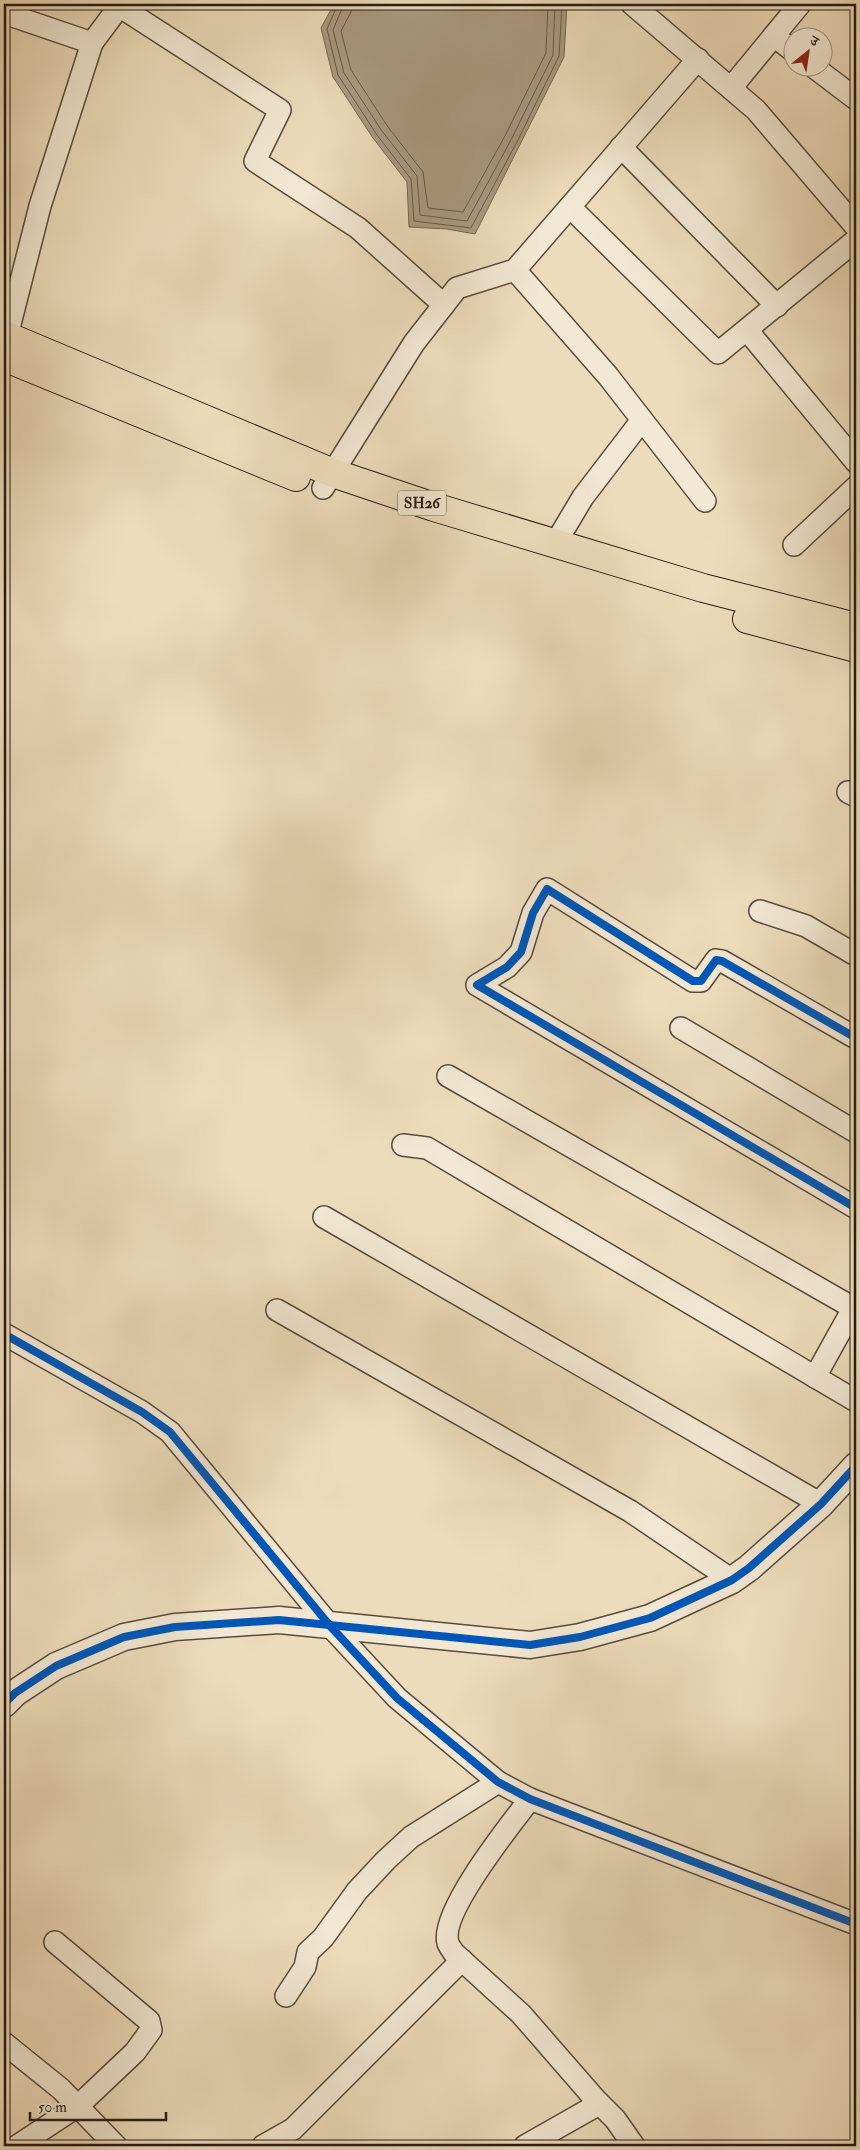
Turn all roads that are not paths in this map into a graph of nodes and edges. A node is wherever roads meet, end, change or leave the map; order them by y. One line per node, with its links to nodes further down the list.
1 (632, 4): 8 (street)
2 (800, 4): 5 (street)
3 (120, 5): 7 (street); 17 (street)
4 (4, 13): 7 (street)
5 (774, 36): 6 (street); 10 (street)
6 (782, 42)
7 (92, 43): 20 (street)
8 (698, 59): 10 (street); 12 (street)
9 (828, 78): 11 (street)
10 (731, 88): 14 (street)
11 (856, 99)
12 (621, 148): 13 (street); 18 (street)
13 (570, 207): 16 (street); 19 (street)
14 (856, 227)
15 (856, 240): 18 (street)
16 (515, 270): 17 (street); 21 (street)
17 (444, 306): 23 (street)
18 (776, 306): 19 (street)
19 (747, 330): 22 (street)
20 (5, 343): 23 (main road, SH26)
21 (642, 420): 25 (street); 26 (street)
22 (856, 462)
23 (328, 480): 26 (main road, SH26); 29 (main road, SH26)
24 (856, 487): 27 (street)
25 (705, 500)
26 (555, 544): 28 (main road, SH26)
27 (794, 544)
28 (856, 627)
29 (856, 648)
30 (760, 910): 31 (street)
31 (856, 955)
32 (681, 1028): 35 (street)
33 (856, 1038): 37 (street)
34 (448, 1076): 41 (street)
35 (856, 1132)
36 (403, 1145): 41 (street)
37 (856, 1208)
38 (324, 1217): 44 (street)
39 (277, 1310): 45 (street)
40 (4, 1334): 46 (street)
41 (815, 1377): 42 (street)
42 (856, 1401)
43 (856, 1466): 44 (street)
44 (821, 1504): 45 (street)
45 (732, 1580): 46 (street)
46 (332, 1627): 47 (street); 48 (street)
47 (4, 1704)
48 (498, 1782): 49 (street); 53 (street)
49 (530, 1799): 50 (street); 52 (street)
50 (856, 1924)
51 (54, 1942): 56 (street)
52 (462, 1960): 55 (street); 59 (street)
53 (286, 1996)
54 (4, 2043): 56 (street)
55 (600, 2104): 60 (street); 61 (street)
56 (78, 2106): 57 (street); 58 (street)
57 (17, 2146)
58 (116, 2146)
59 (263, 2146)
60 (524, 2146)
61 (634, 2146)

